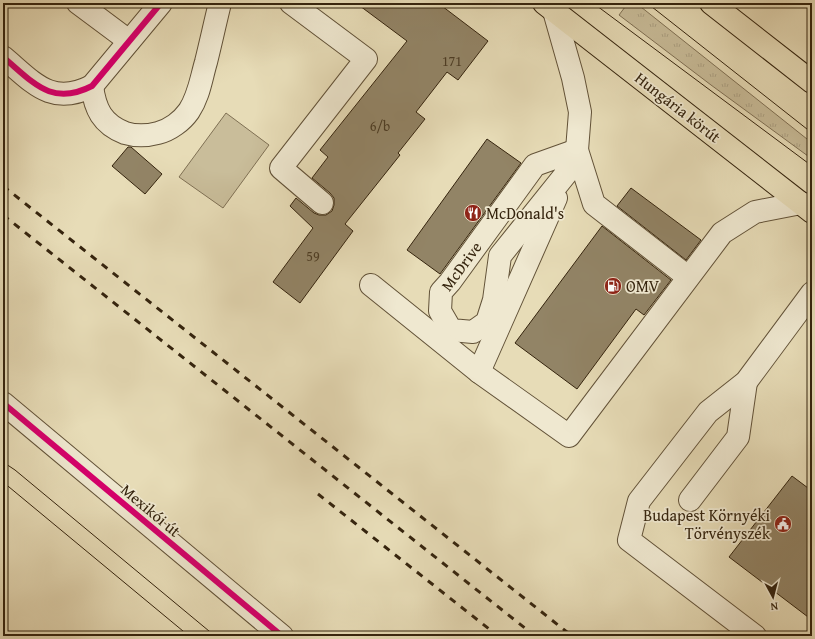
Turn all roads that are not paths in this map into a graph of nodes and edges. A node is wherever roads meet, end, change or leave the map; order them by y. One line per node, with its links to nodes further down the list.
1 (78, 3): 7 (street)
2 (161, 3): 7 (street)
3 (220, 3): 10 (street)
4 (291, 3): 13 (street)
5 (711, 3): 9 (main road)
6 (549, 7): 11 (street); 14 (main road, Hungária körút)
7 (129, 41): 10 (street)
8 (3, 57): 10 (street)
9 (812, 82)
10 (92, 86)
11 (577, 150): 12 (street); 12 (street, McDrive); 15 (street)
12 (569, 170): 18 (street)
13 (322, 203)
14 (807, 207): 15 (street)
15 (688, 277): 18 (street)
16 (371, 285): 18 (street)
17 (812, 293): 19 (street)
18 (479, 372)
19 (746, 382): 21 (street); 23 (street)
20 (5, 407): 22 (street, Mexikói út)
21 (690, 500)
22 (282, 636)
23 (755, 636)

